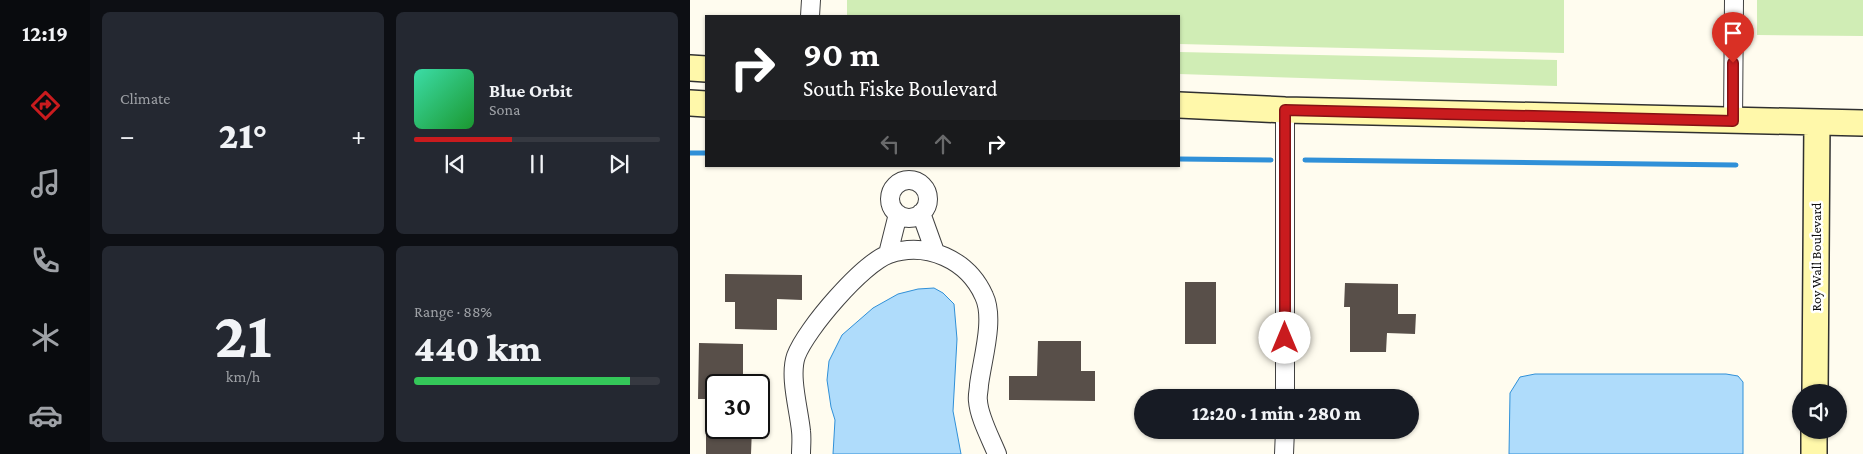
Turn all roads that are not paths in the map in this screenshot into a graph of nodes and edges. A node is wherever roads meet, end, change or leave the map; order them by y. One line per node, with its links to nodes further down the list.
1 (811, 0): 3 (street)
2 (1734, 0): 10 (street)
3 (810, 15)
4 (690, 68): 5 (main road)
5 (705, 69)
6 (690, 103): 7 (main road)
7 (705, 104)
8 (1180, 105): 9 (main road)
9 (1285, 110): 10 (main road); 19 (street)
10 (1733, 121): 11 (main road)
11 (1817, 122): 12 (main road); 18 (main road, Roy Wall Boulevard)
12 (1863, 123)
13 (908, 173): 14 (street); 15 (street)
14 (921, 213): 15 (street); 16 (street)
15 (898, 214): 17 (street)
16 (934, 252): 17 (street); 23 (street)
17 (888, 254): 22 (street)
18 (1815, 384)
19 (1285, 389)
20 (1284, 439): 24 (street)
21 (1814, 439): 25 (main road)
22 (801, 454)
23 (997, 454)
24 (1284, 454)
25 (1814, 454)

